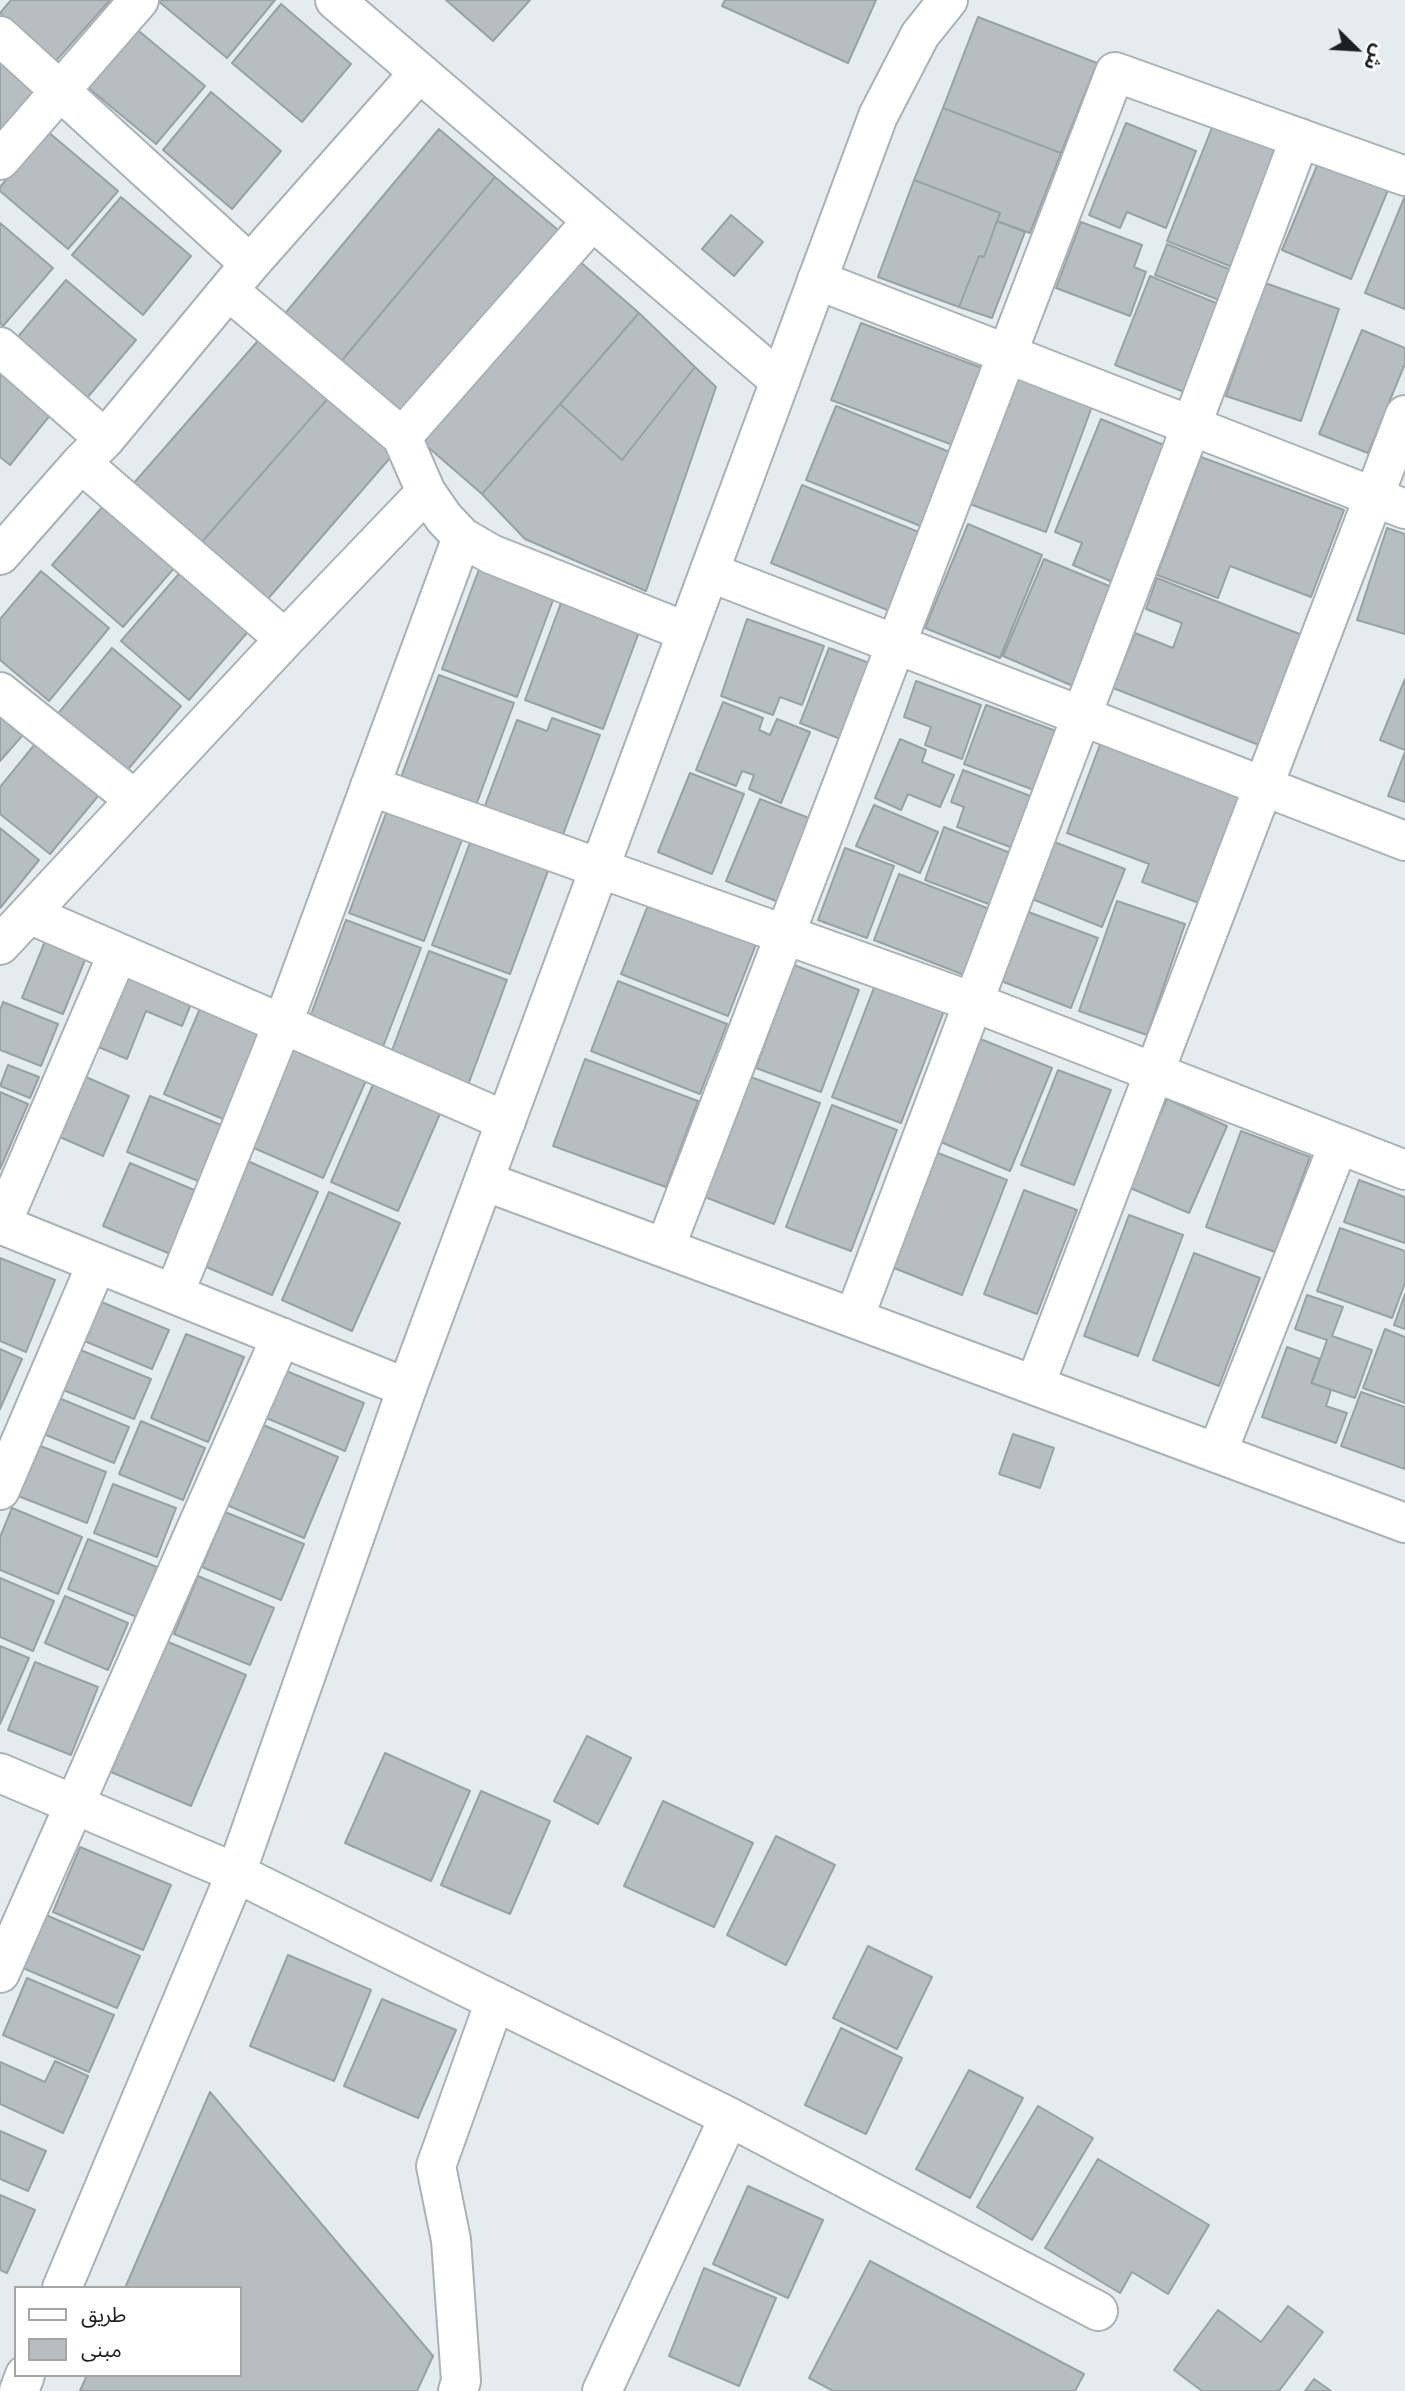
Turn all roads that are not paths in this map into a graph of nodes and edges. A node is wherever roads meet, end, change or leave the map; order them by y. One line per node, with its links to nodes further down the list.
1 (139, 0): 6 (street)
2 (335, 0): 5 (street)
3 (948, 0): 12 (street)
4 (0, 36): 6 (street)
5 (419, 73): 10 (street); 11 (street)
6 (61, 89): 8 (street); 11 (street)
7 (1300, 138): 9 (street); 14 (street); 17 (street)
8 (0, 160)
9 (1405, 176)
10 (592, 221): 15 (street); 18 (street)
11 (240, 277): 18 (street); 19 (street)
12 (817, 279): 14 (street); 15 (street)
13 (0, 347): 19 (street)
14 (1007, 353): 17 (street); 27 (street)
15 (780, 381): 24 (street)
16 (1405, 415): 21 (street)
17 (1191, 425): 21 (street); 29 (street)
18 (402, 436): 20 (street)
19 (93, 451): 23 (street); 26 (street)
20 (426, 492): 22 (street); 26 (street)
21 (1390, 503): 31 (street)
22 (462, 537): 25 (street); 30 (street)
23 (0, 555)
24 (709, 572): 25 (street); 27 (street)
25 (687, 632): 34 (street)
26 (285, 639): 32 (street)
27 (896, 644): 29 (street); 36 (street)
28 (0, 692): 32 (street)
29 (1082, 715): 31 (street); 39 (street)
30 (370, 786): 34 (street); 40 (street)
31 (1263, 786): 33 (street); 41 (street)
32 (135, 800): 35 (street)
33 (1405, 841)
34 (599, 868): 36 (street); 42 (street)
35 (29, 914): 37 (street); 38 (street)
36 (785, 934): 39 (street); 47 (street)
37 (0, 945)
38 (118, 953): 40 (street); 46 (street)
39 (972, 1002): 41 (street); 50 (street)
40 (283, 1023): 42 (street); 49 (street)
41 (1154, 1073): 43 (street); 52 (street)
42 (506, 1121): 45 (street)
43 (1338, 1146): 44 (street); 54 (street)
44 (1405, 1170)
45 (484, 1181): 47 (street); 53 (street)
46 (1, 1224): 48 (street)
47 (665, 1248): 50 (street)
48 (97, 1263): 49 (street); 55 (street)
49 (174, 1294): 51 (street)
50 (853, 1318): 52 (street)
51 (281, 1337): 53 (street); 58 (street)
52 (1035, 1385): 54 (street)
53 (407, 1388): 59 (street)
54 (1217, 1453): 56 (street)
55 (0, 1490)
56 (1402, 1514)
57 (0, 1773): 58 (street)
58 (74, 1804): 59 (street); 60 (street)
59 (236, 1873): 61 (street); 63 (street)
60 (0, 1973)
61 (495, 2001): 62 (street); 65 (street)
62 (729, 2116): 64 (street); 66 (street)
63 (63, 2286)
64 (1098, 2311)
65 (458, 2391)
66 (602, 2391)

